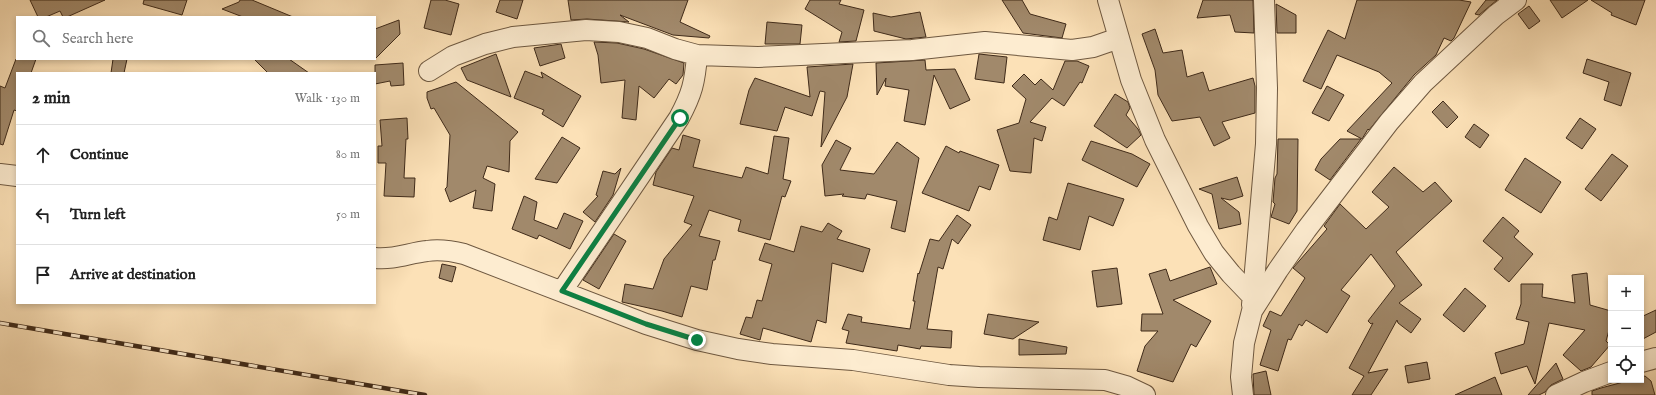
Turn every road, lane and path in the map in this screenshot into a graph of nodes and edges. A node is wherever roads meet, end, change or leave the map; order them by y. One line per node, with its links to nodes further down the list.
1 (1108, 0): 4 (street)
2 (1264, 0): 11 (street)
3 (1516, 0): 11 (street)
4 (1118, 38): 5 (street); 11 (street)
5 (697, 55): 6 (street); 10 (street)
6 (429, 70)
7 (0, 174): 8 (street)
8 (16, 176)
9 (376, 258): 10 (street)
10 (562, 291): 15 (street)
11 (1253, 304): 16 (street)
12 (1656, 358): 13 (street)
13 (1644, 361)
14 (1608, 373): 17 (street)
15 (1145, 395)
16 (1243, 395)
17 (1556, 395)

